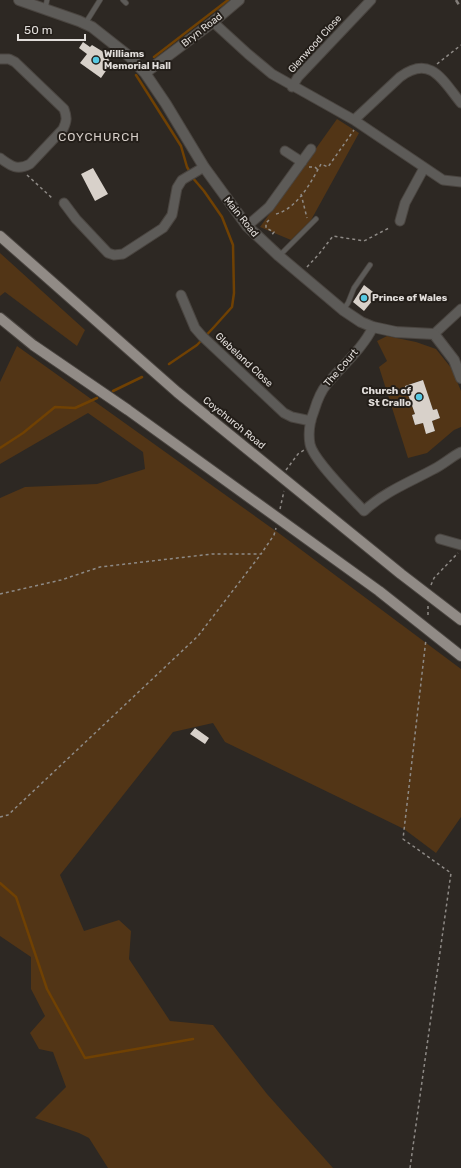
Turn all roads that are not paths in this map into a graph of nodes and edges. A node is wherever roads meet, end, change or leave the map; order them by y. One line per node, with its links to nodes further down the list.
1 (19, 0): 5 (street, Main Road)
2 (100, 0): 7 (lane)
3 (239, 0): 6 (street, Bryn Road)
4 (371, 0): 10 (street, Glenwood Close)
5 (46, 5): 7 (street, Main Road)
6 (214, 22): 9 (street, Bryn Road); 10 (street, Glenwood Close)
7 (85, 24): 9 (street, Main Road)
8 (0, 59): 15 (street)
9 (145, 74): 17 (street, Main Road)
10 (292, 86): 12 (street, Glenwood Close)
11 (461, 103): 12 (street)
12 (356, 122): 18 (street, Glenwood Close)
13 (311, 149): 16 (street)
14 (285, 151): 16 (street)
15 (0, 158)
16 (304, 165): 23 (street)
17 (204, 167): 20 (street); 23 (street, Main Road)
18 (424, 168): 19 (street, Glenwood Close); 22 (street)
19 (461, 182)
20 (64, 203)
21 (316, 219): 25 (lane)
22 (400, 221)
23 (247, 226): 25 (street, Main Road)
24 (0, 236): 38 (main road, Coychurch Road)
25 (279, 256): 29 (street, Main Road)
26 (370, 265): 29 (lane)
27 (181, 295): 34 (street, Glebeland Close)
28 (461, 309): 32 (street)
29 (343, 310): 31 (street, Main Road)
30 (0, 318): 39 (main road)
31 (373, 326): 32 (street); 34 (street, The Court)
32 (434, 334): 33 (street)
33 (461, 378)
34 (310, 421): 35 (street, The Court)
35 (461, 452)
36 (440, 539): 37 (street)
37 (461, 545)
38 (461, 620)
39 (461, 656)

